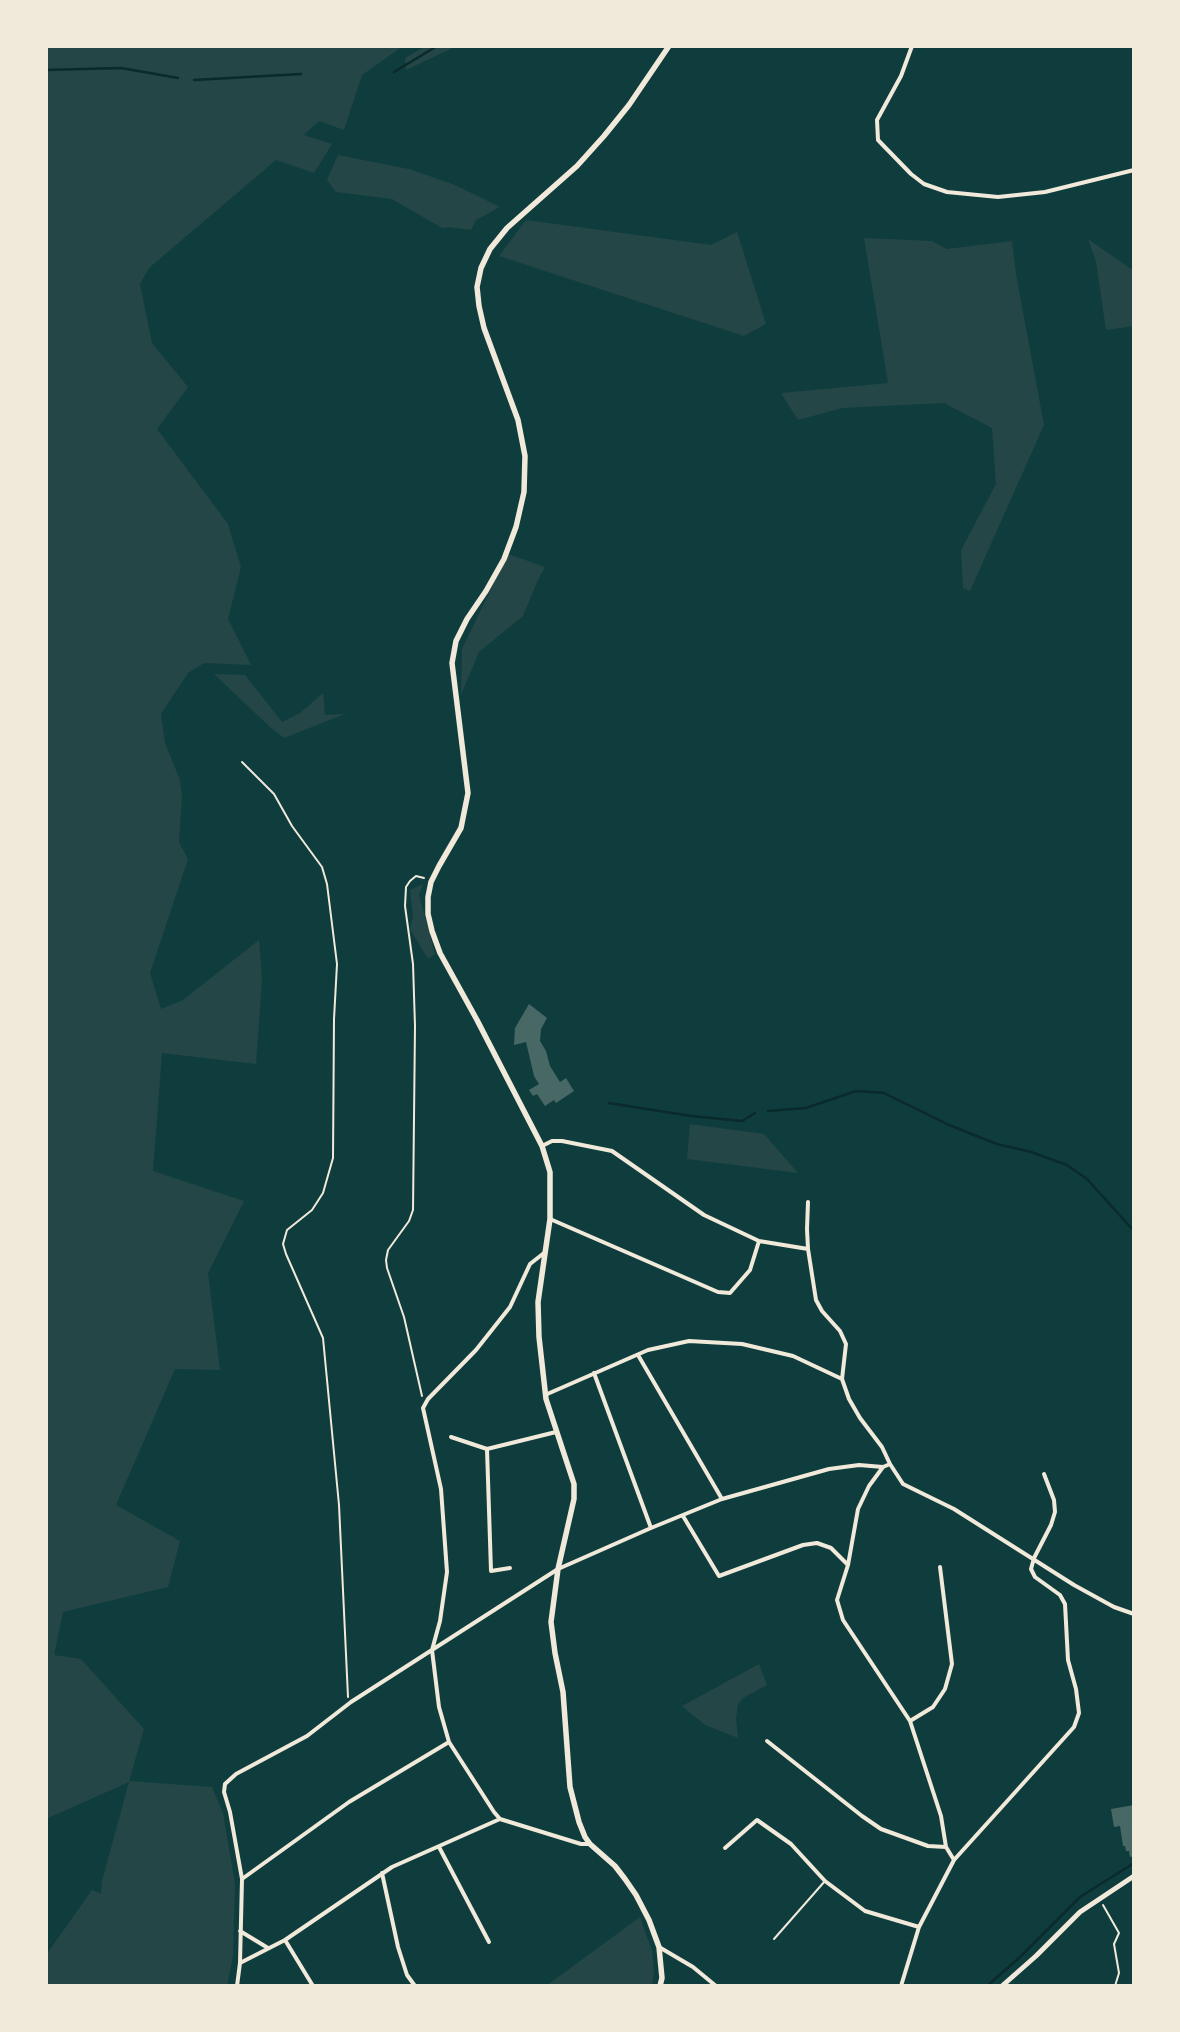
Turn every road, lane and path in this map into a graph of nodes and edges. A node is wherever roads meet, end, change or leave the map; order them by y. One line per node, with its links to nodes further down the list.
1 (669, 46): 5 (main road)
2 (912, 46): 3 (street)
3 (1134, 170)
4 (242, 762): 33 (path)
5 (431, 882): 6 (main road); 16 (path)
6 (542, 1146): 8 (main road); 9 (street)
7 (808, 1202): 10 (street)
8 (550, 1219): 9 (street); 11 (main road)
9 (759, 1241): 10 (street)
10 (808, 1249): 14 (street)
11 (544, 1253): 15 (main road); 16 (street)
12 (638, 1355): 13 (street); 14 (street); 23 (street)
13 (594, 1373): 15 (street); 25 (street)
14 (842, 1379): 20 (street)
15 (545, 1395): 17 (main road)
16 (424, 1408): 32 (street)
17 (556, 1432): 19 (street); 30 (main road)
18 (451, 1437): 19 (street)
19 (487, 1449): 29 (street)
20 (890, 1464): 21 (street); 26 (street)
21 (883, 1467): 23 (street); 27 (street)
22 (1044, 1474): 26 (street)
23 (722, 1499): 24 (street)
24 (683, 1516): 25 (street); 27 (street)
25 (651, 1528): 30 (street)
26 (1034, 1558): 31 (street); 42 (street)
27 (848, 1564): 34 (street)
28 (940, 1567): 34 (street)
29 (510, 1568)
30 (558, 1569): 32 (street); 38 (main road)
31 (1134, 1614)
32 (432, 1650): 36 (street); 45 (street)
33 (348, 1696)
34 (910, 1721): 40 (street)
35 (767, 1741): 40 (street)
36 (449, 1742): 37 (street); 45 (street)
37 (500, 1819): 38 (street); 39 (street)
38 (590, 1844): 53 (main road)
39 (439, 1847): 43 (street); 52 (street)
40 (946, 1847): 42 (street)
41 (725, 1848): 46 (street)
42 (954, 1860): 48 (street)
43 (382, 1873): 51 (street); 58 (street)
44 (1134, 1876): 62 (street)
45 (242, 1879): 49 (street)
46 (825, 1881): 48 (street); 50 (lane)
47 (1105, 1908): 63 (path)
48 (919, 1927): 61 (street)
49 (240, 1931): 54 (street); 55 (street)
50 (774, 1939)
51 (284, 1940): 54 (street); 57 (street)
52 (490, 1942)
53 (658, 1947): 59 (main road); 60 (street)
54 (268, 1948): 55 (street)
55 (240, 1962): 56 (street)
56 (237, 1986)
57 (313, 1986)
58 (414, 1986)
59 (660, 1986)
60 (716, 1986)
61 (901, 1986)
62 (1002, 1986)
63 (1115, 1986)

